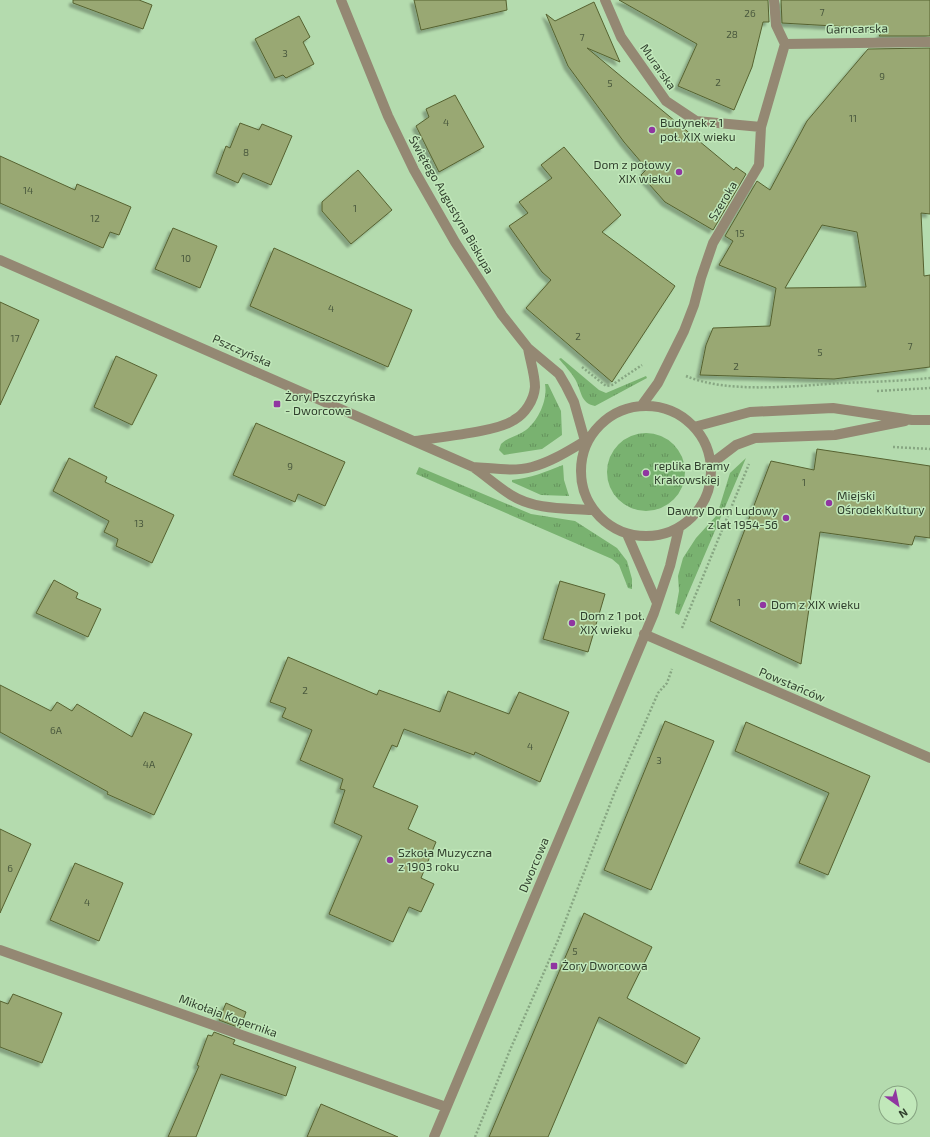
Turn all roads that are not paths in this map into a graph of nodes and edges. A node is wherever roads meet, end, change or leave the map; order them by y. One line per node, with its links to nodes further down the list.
1 (341, 0): 8 (street, Świętego Augustyna Biskupa)
2 (605, 0): 6 (street, Murarska)
3 (774, 0): 5 (street)
4 (930, 42): 5 (street, Garncarska)
5 (785, 44): 6 (street, Szeroka)
6 (761, 127): 9 (street, Szeroka)
7 (0, 260): 14 (street, Pszczyńska)
8 (528, 348): 13 (street, Świętego Augustyna Biskupa); 14 (street, Świętego Augustyna Biskupa)
9 (642, 405): 12 (street); 13 (street)
10 (912, 420): 11 (street); 12 (street); 15 (street)
11 (930, 420)
12 (694, 427): 15 (street)
13 (585, 441): 16 (street, Pszczyńska); 17 (street)
14 (415, 442): 16 (street, Pszczyńska)
15 (711, 464): 18 (street)
16 (473, 467): 17 (street, Pszczyńska)
17 (592, 510): 19 (street)
18 (679, 528): 19 (street); 20 (street, Dworcowa)
19 (627, 534): 20 (street)
20 (657, 603): 21 (street, Dworcowa)
21 (644, 634): 22 (street, Powstańców); 24 (street, Dworcowa)
22 (930, 758)
23 (0, 950): 24 (street, Mikołaja Kopernika)
24 (446, 1107): 25 (street, Dworcowa)
25 (434, 1137)

